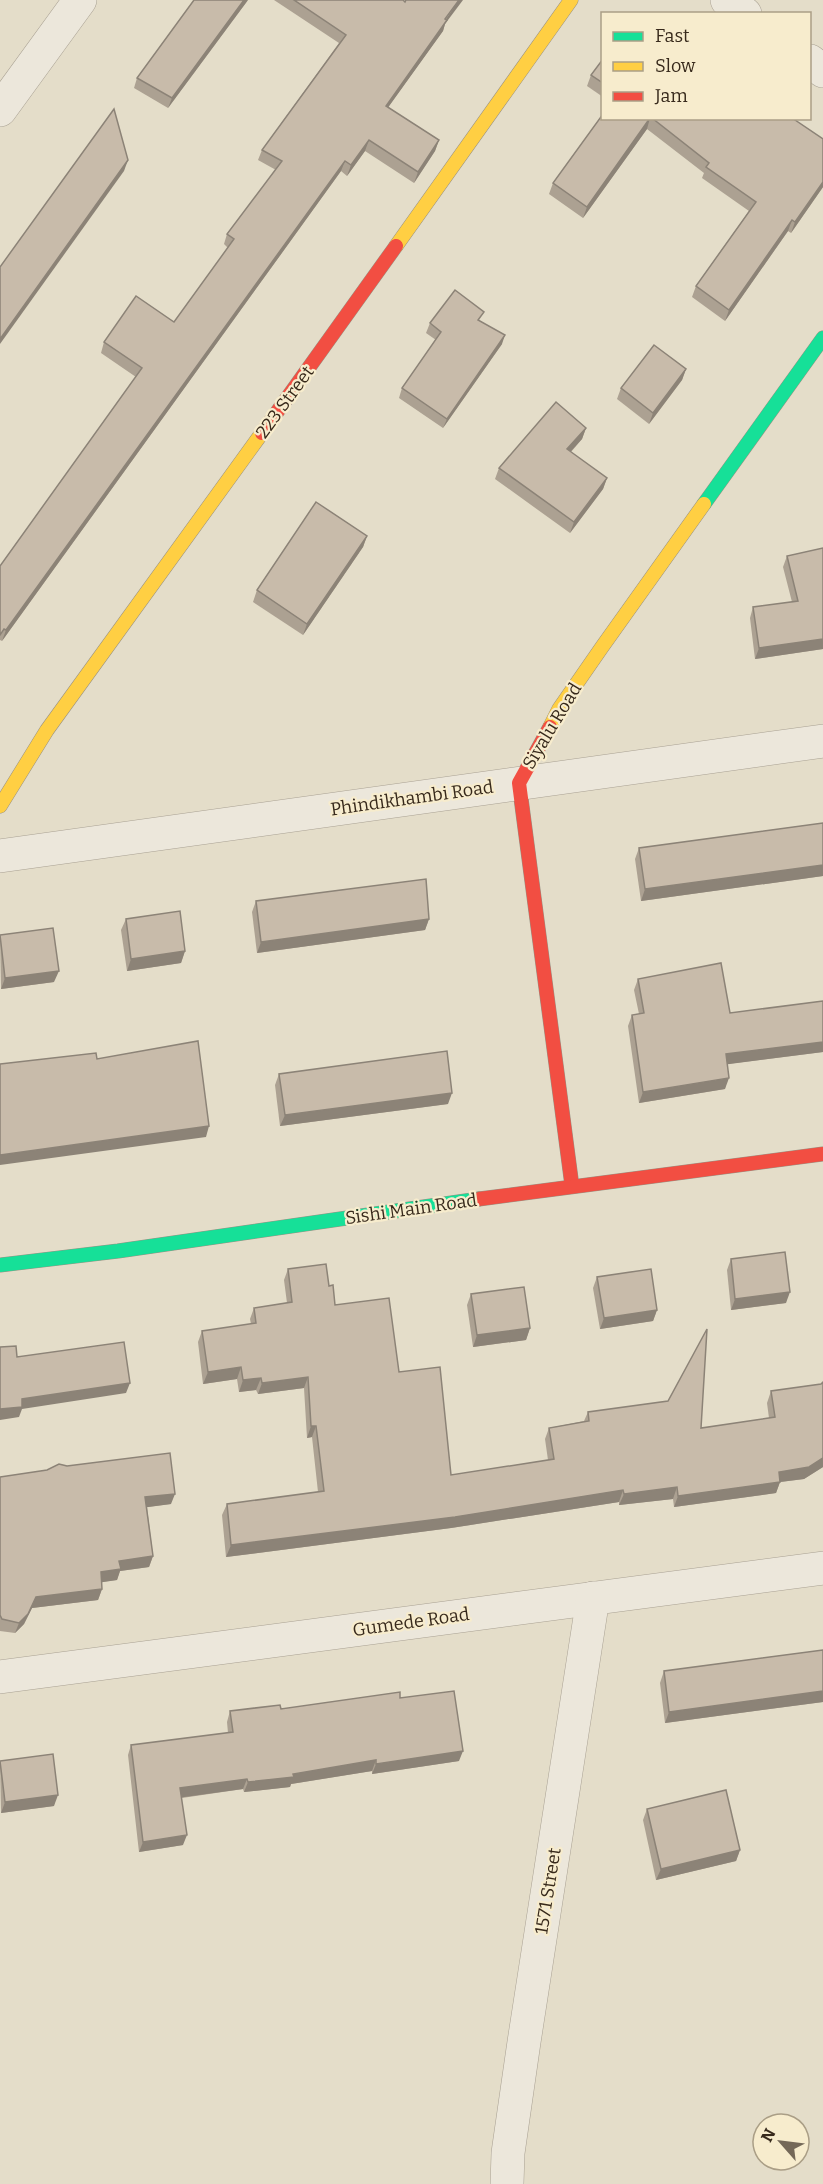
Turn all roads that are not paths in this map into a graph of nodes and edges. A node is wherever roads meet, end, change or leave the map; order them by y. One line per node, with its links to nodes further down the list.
1 (80, 0): 7 (street)
2 (571, 0): 11 (street, 223 Street)
3 (727, 0): 4 (street)
4 (742, 12)
5 (811, 62): 6 (street)
6 (823, 71)
7 (0, 110)
8 (823, 338): 10 (street, Siyalu Road)
9 (823, 741): 10 (street, Phindikhambi Road)
10 (519, 783): 12 (street, Phindikhambi Road); 14 (street, Siyalu Road)
11 (0, 806)
12 (0, 856)
13 (823, 1154): 14 (street, Sishi Main Road)
14 (572, 1185): 15 (street, Sishi Main Road)
15 (0, 1265)
16 (823, 1568): 17 (street, Gumede Road)
17 (593, 1598): 18 (street, Gumede Road); 19 (street, 1571 Street)
18 (0, 1677)
19 (507, 2184)

